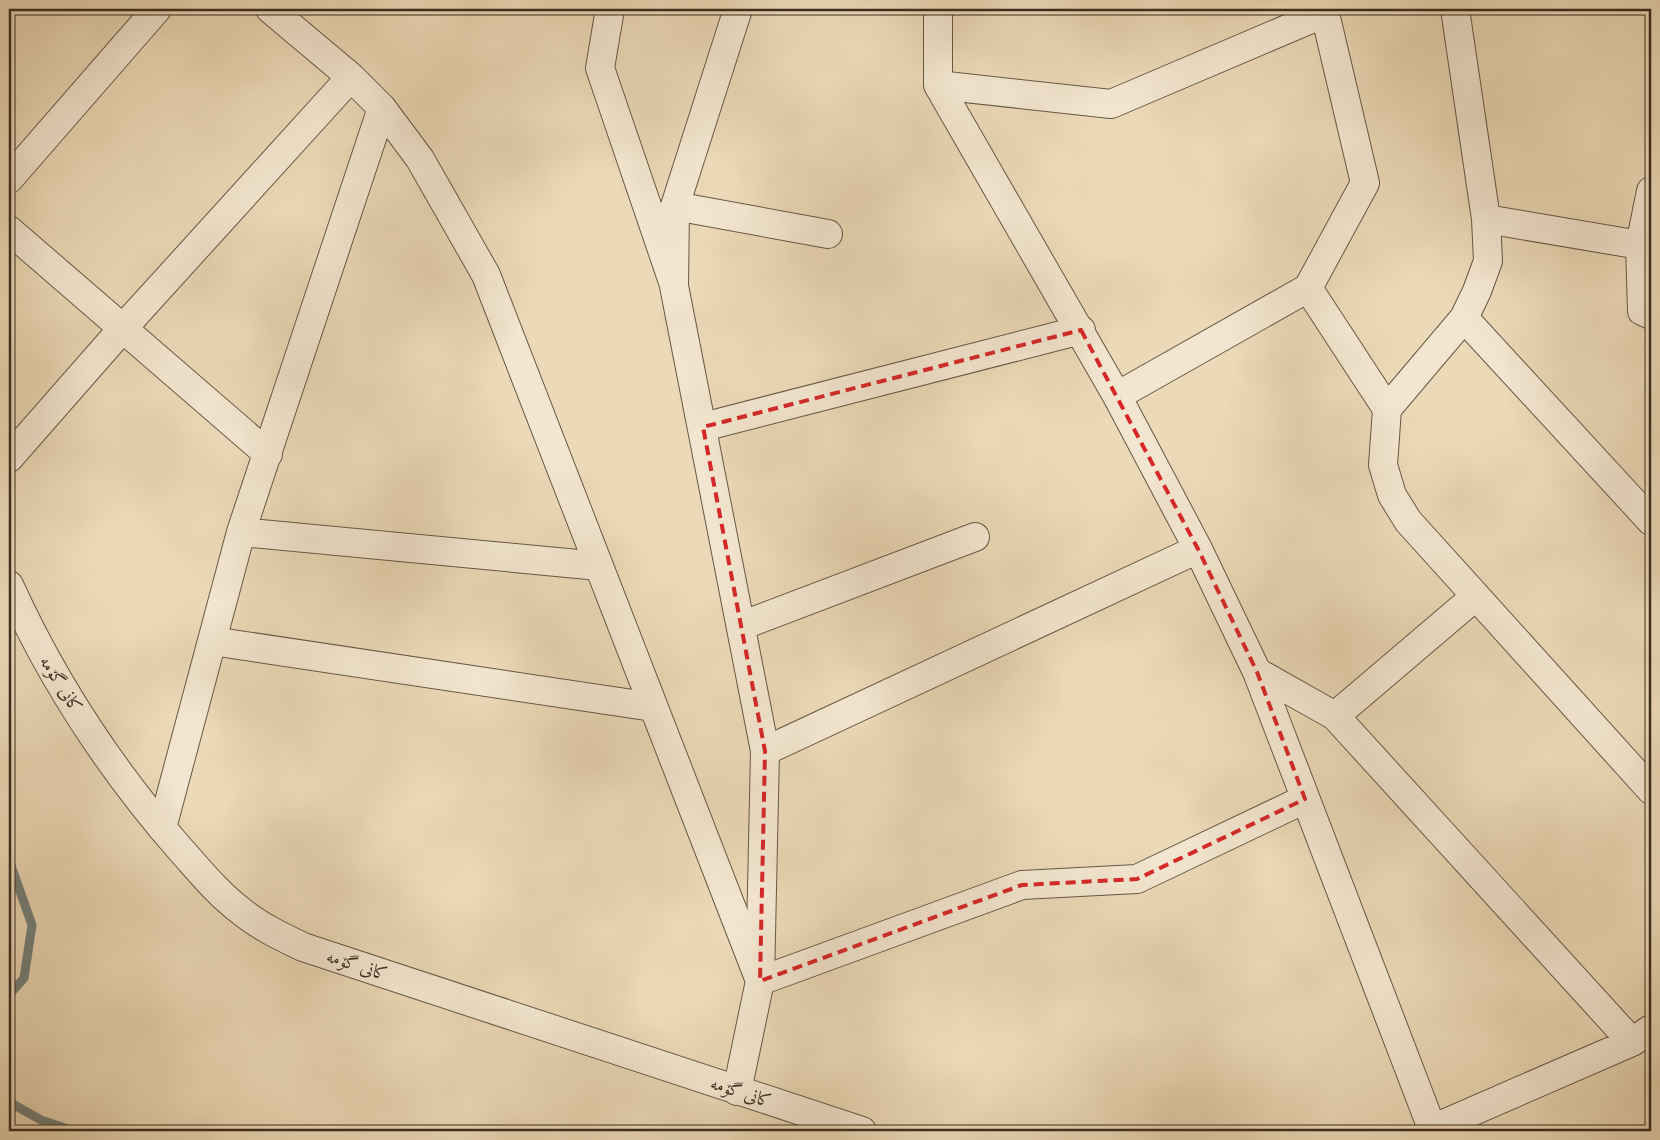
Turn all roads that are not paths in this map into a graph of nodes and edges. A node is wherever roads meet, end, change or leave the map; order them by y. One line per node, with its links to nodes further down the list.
1 (157, 9): 11 (street)
2 (270, 9): 8 (street)
3 (610, 9): 18 (street)
4 (738, 9): 13 (street)
5 (938, 9): 9 (street)
6 (1455, 9): 14 (street)
7 (1325, 11): 9 (street); 19 (street)
8 (351, 77): 10 (street); 22 (street)
9 (938, 85): 23 (street)
10 (382, 108): 27 (street); 33 (street)
11 (9, 179)
12 (1651, 191): 17 (street)
13 (675, 206): 16 (street); 18 (street)
14 (1486, 219): 17 (street); 21 (street)
15 (9, 230): 22 (street)
16 (828, 234)
17 (1640, 245): 20 (street)
18 (674, 286): 26 (street)
19 (1308, 288): 24 (street); 25 (street)
20 (1651, 315)
21 (1464, 318): 25 (street); 29 (street)
22 (122, 328): 27 (street); 28 (street)
23 (1081, 330): 24 (street); 26 (street)
24 (1117, 396): 32 (street)
25 (1387, 409): 35 (street)
26 (703, 427): 36 (street)
27 (268, 454): 30 (street)
28 (9, 458)
29 (1651, 521)
30 (241, 532): 33 (street); 37 (street)
31 (975, 537): 36 (street)
32 (1198, 549): 38 (street); 41 (street)
33 (599, 566): 39 (street)
34 (9, 585): 44 (street, کانی گۆمە)
35 (1476, 596): 40 (street); 42 (street)
36 (741, 626): 41 (street)
37 (212, 642): 39 (street); 44 (street)
38 (1257, 672): 40 (street); 43 (street)
39 (653, 707): 45 (street)
40 (1335, 716): 46 (street)
41 (765, 750): 45 (street)
42 (1651, 790)
43 (1305, 800): 45 (street); 48 (street)
44 (162, 828): 47 (street, کانی گۆمە)
45 (760, 981): 47 (street)
46 (1642, 1035): 48 (street)
47 (737, 1091): 49 (street, کانی گۆمە)
48 (1432, 1130)
49 (862, 1131)

